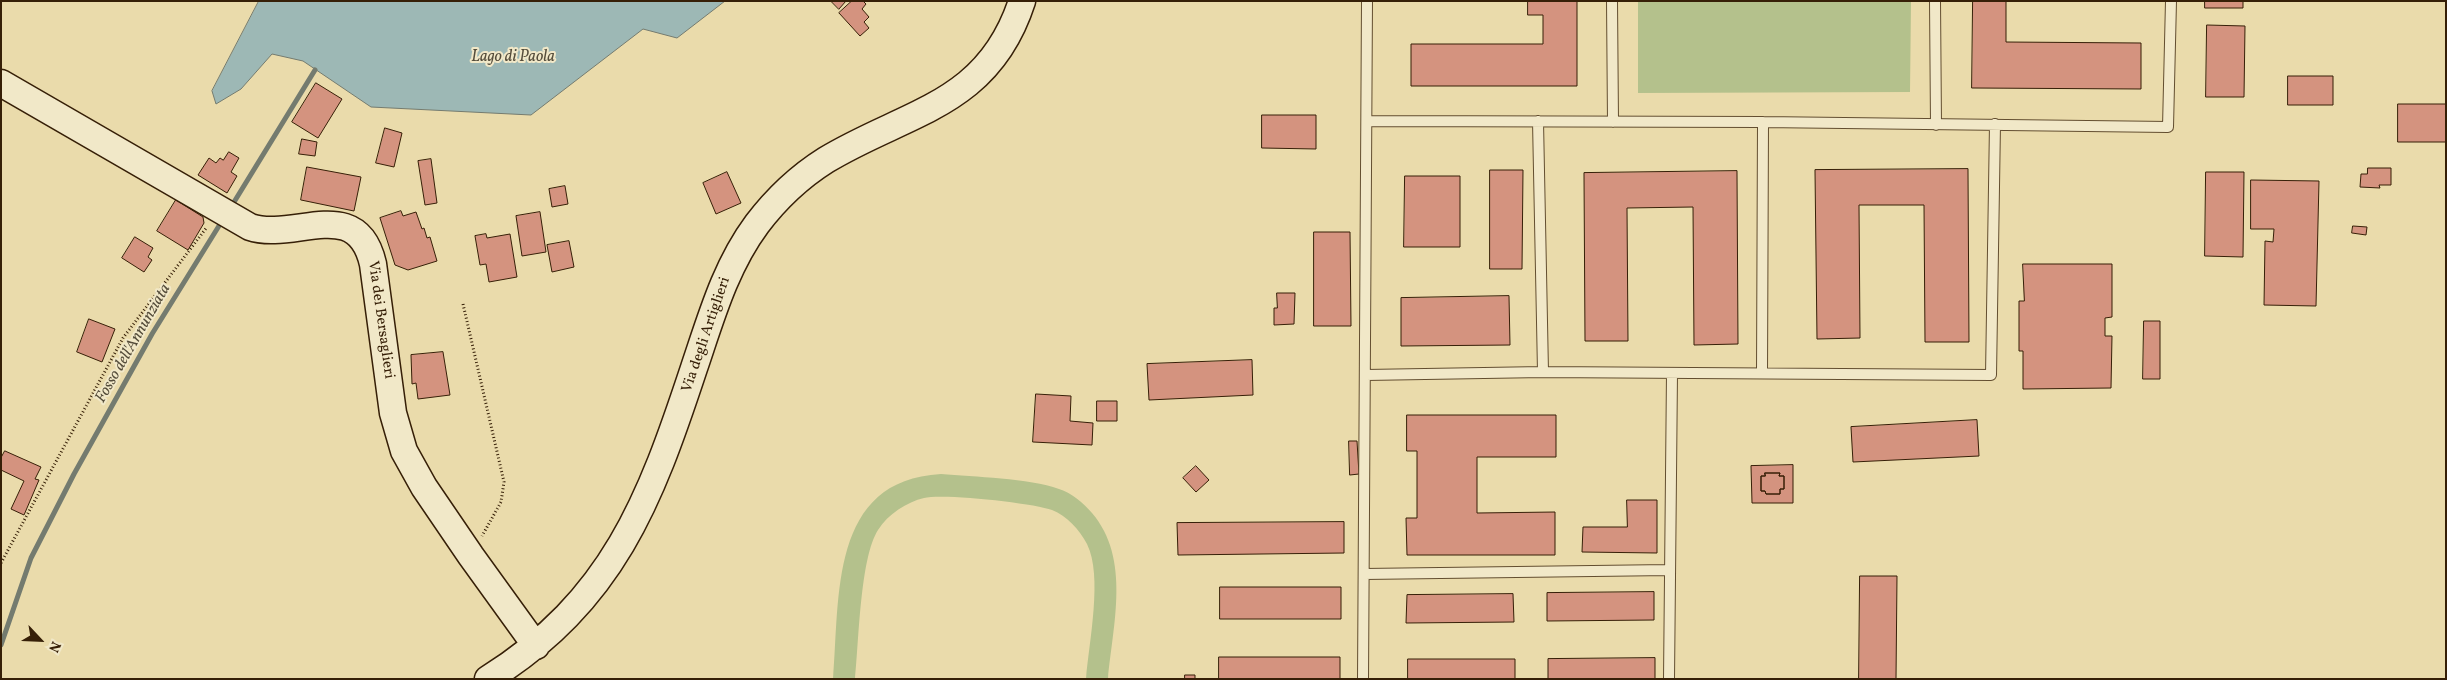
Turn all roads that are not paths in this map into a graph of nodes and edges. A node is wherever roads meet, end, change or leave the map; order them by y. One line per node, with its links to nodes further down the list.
1 (1022, 1): 19 (street, Via degli Artiglieri)
2 (1367, 1): 7 (lane)
3 (1612, 1): 9 (lane)
4 (1935, 1): 12 (lane)
5 (2171, 1): 11 (lane)
6 (1, 83): 19 (street, Via dei Bersaglieri)
7 (1368, 121): 8 (lane); 16 (lane)
8 (1538, 121): 9 (lane); 13 (lane)
9 (1613, 122): 10 (lane)
10 (1763, 122): 12 (lane); 15 (lane)
11 (1995, 124): 12 (lane); 15 (lane)
12 (1936, 125)
13 (1543, 372): 14 (lane); 16 (lane)
14 (1672, 373): 15 (lane); 17 (lane)
15 (1762, 373)
16 (1366, 375): 18 (lane)
17 (1669, 570): 18 (lane); 22 (lane)
18 (1364, 574): 21 (lane)
19 (536, 646): 20 (street, Via degli Artiglieri)
20 (488, 679)
21 (1363, 679)
22 (1669, 679)

